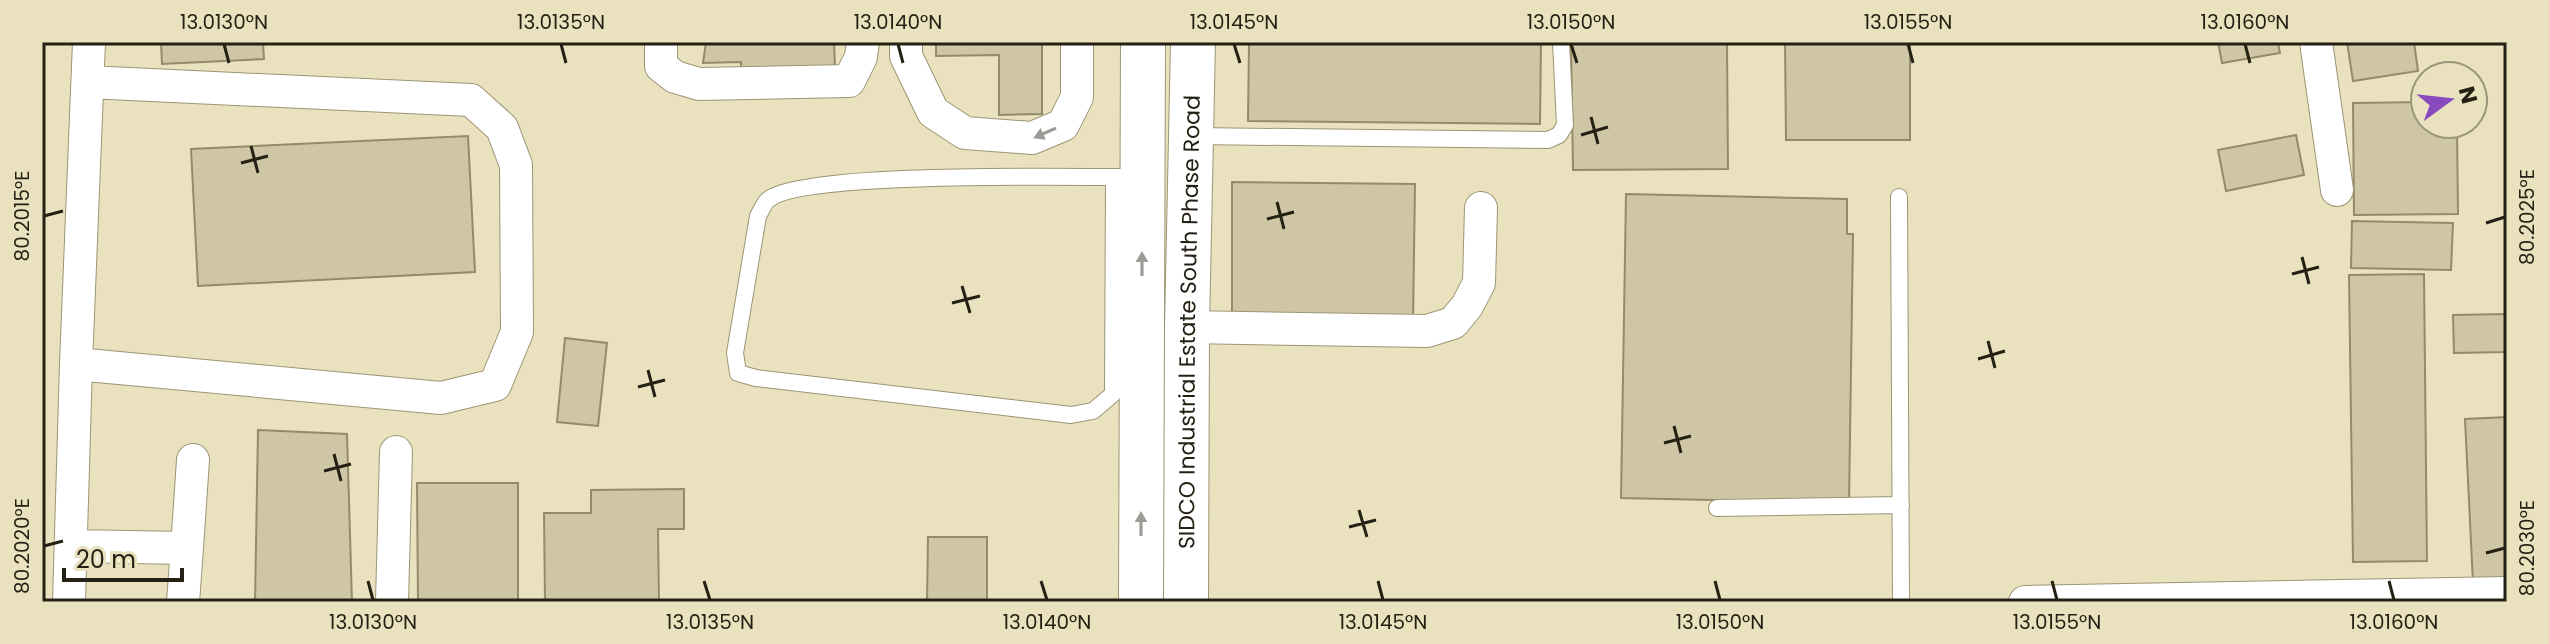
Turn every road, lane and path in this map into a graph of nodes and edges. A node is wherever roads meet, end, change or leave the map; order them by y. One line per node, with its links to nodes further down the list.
1 (89, 42): 10 (street)
2 (661, 42): 3 (street)
3 (863, 42)
4 (906, 42): 5 (street, one-way to 4)
5 (1077, 42)
6 (1143, 42): 12 (main road, SIDCO Industrial Estate South Phase Road)
7 (1193, 42): 11 (main road, SIDCO Industrial Estate South Phase Road)
8 (1561, 42): 11 (lane)
9 (2316, 42): 13 (street)
10 (88, 82): 17 (street); 17 (street)
11 (1192, 136): 16 (main road, SIDCO Industrial Estate South Phase Road)
12 (1128, 177): 12 (lane); 29 (main road, SIDCO Industrial Estate South Phase Road, one-way to 12)
13 (2337, 190)
14 (1899, 197): 20 (lane)
15 (1481, 208): 16 (street)
16 (1187, 327): 30 (main road, SIDCO Industrial Estate South Phase Road)
17 (76, 364): 22 (street)
18 (396, 452): 28 (street)
19 (193, 460): 23 (street)
20 (1901, 505): 21 (lane); 31 (lane)
21 (1717, 508)
22 (71, 546): 23 (street); 26 (street)
23 (187, 548): 27 (street)
24 (2507, 593): 25 (street)
25 (2434, 598): 33 (street)
26 (69, 602)
27 (183, 602)
28 (392, 602)
29 (1141, 602)
30 (1186, 602)
31 (1901, 602)
32 (2025, 602): 33 (street)
33 (2078, 602)

